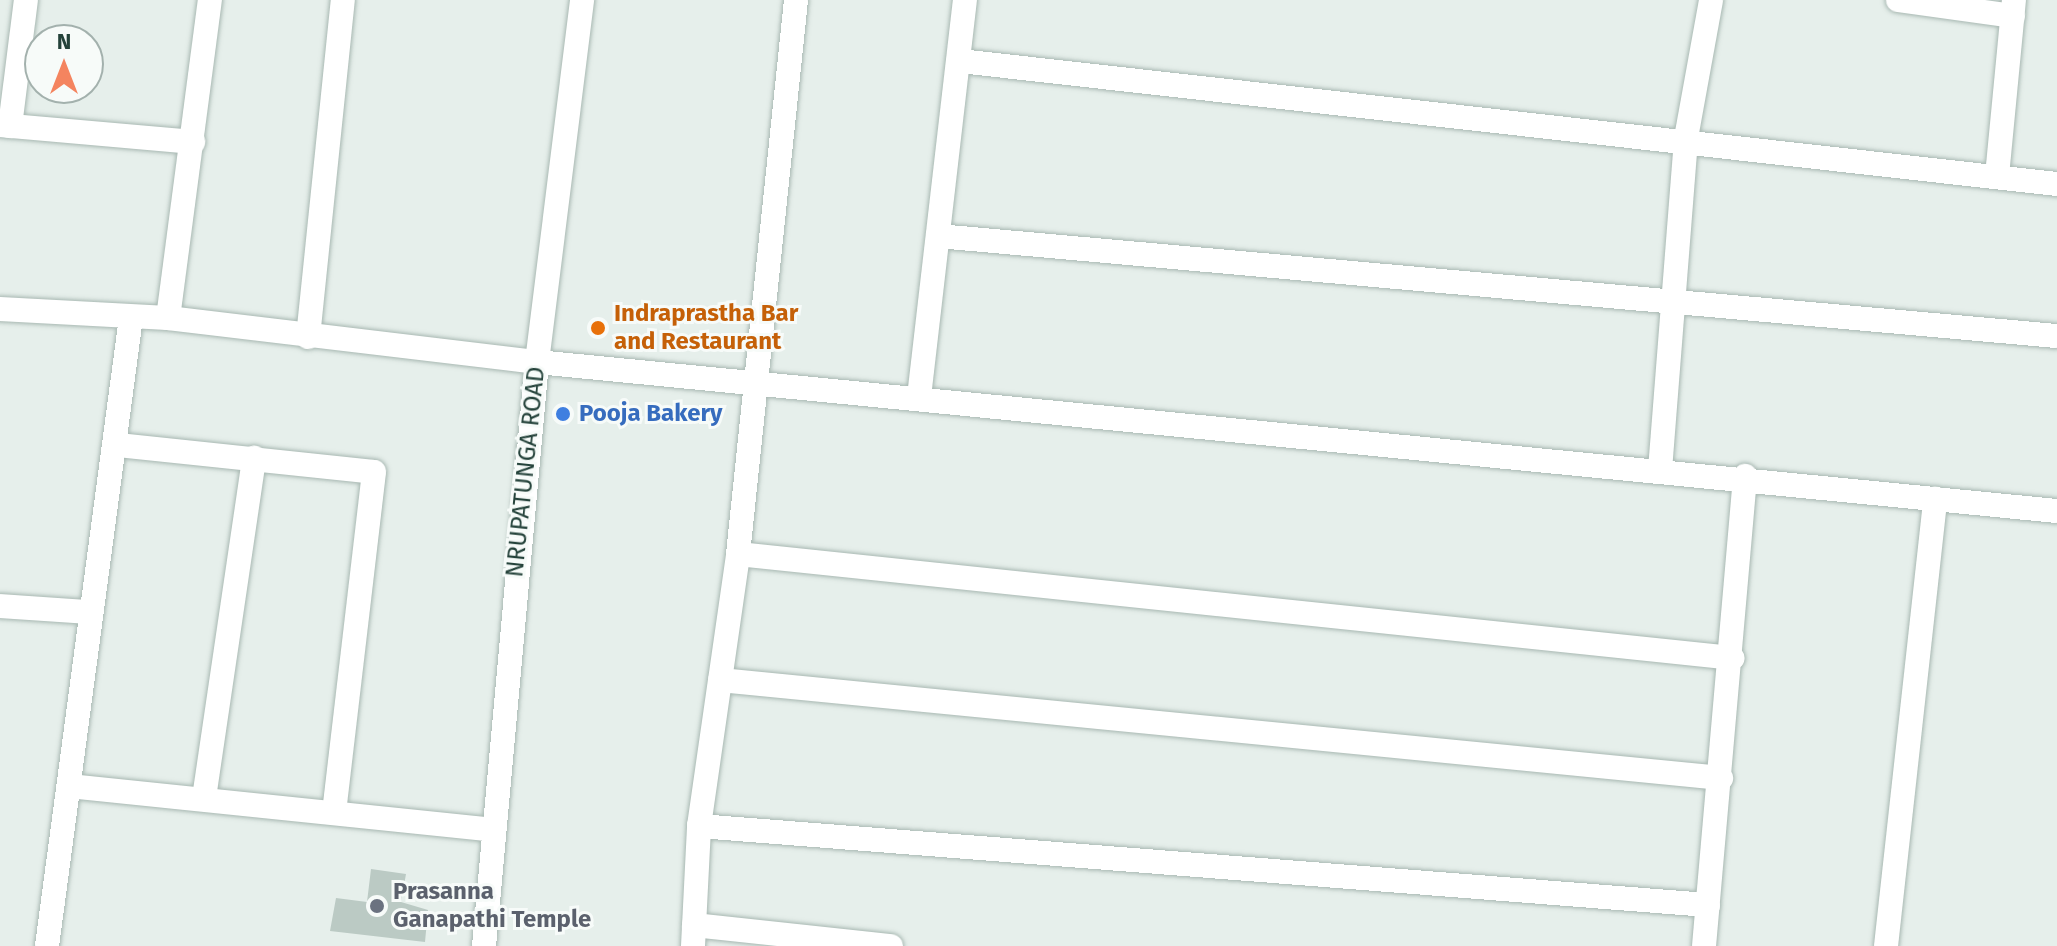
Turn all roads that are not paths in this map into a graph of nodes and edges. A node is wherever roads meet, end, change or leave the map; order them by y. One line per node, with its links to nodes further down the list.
1 (26, 0): 11 (street)
2 (210, 0): 13 (street)
3 (343, 0): 22 (street)
4 (582, 0): 23 (street, NRUPATUNGA ROAD)
5 (796, 0): 24 (street)
6 (965, 0): 10 (street)
7 (1711, 0): 12 (street)
8 (1898, 0): 9 (street)
9 (2013, 8): 14 (street)
10 (960, 61): 12 (street); 16 (street)
11 (5, 126): 13 (street)
12 (1686, 138): 14 (street); 17 (street)
13 (193, 142): 20 (street)
14 (1997, 176): 15 (street)
15 (2057, 184)
16 (938, 236): 17 (street); 25 (street)
17 (1674, 299): 21 (street); 28 (street)
18 (0, 309): 19 (street)
19 (131, 317): 20 (street); 26 (street)
20 (168, 318): 22 (street)
21 (2057, 336)
22 (308, 337): 23 (street)
23 (537, 362): 24 (street); 42 (street, NRUPATUNGA ROAD)
24 (757, 381): 25 (street); 32 (street)
25 (919, 397): 28 (street)
26 (118, 445): 27 (street); 34 (street)
27 (254, 458): 39 (street); 40 (street)
28 (1660, 470): 29 (street)
29 (1745, 476): 30 (street); 35 (street)
30 (1935, 499): 31 (street); 49 (street)
31 (2057, 511)
32 (738, 554): 35 (street); 36 (street)
33 (0, 606): 34 (street)
34 (89, 612): 38 (street)
35 (1733, 658): 37 (street)
36 (720, 680): 37 (street); 41 (street)
37 (1721, 778): 43 (street)
38 (69, 786): 39 (street); 45 (street)
39 (204, 798): 40 (street)
40 (334, 811): 42 (street)
41 (699, 826): 43 (street); 44 (street)
42 (492, 830): 46 (street, NRUPATUNGA ROAD)
43 (1708, 905): 48 (street)
44 (693, 935): 47 (street)
45 (47, 946)
46 (484, 946)
47 (891, 946)
48 (1704, 946)
49 (1886, 946)

